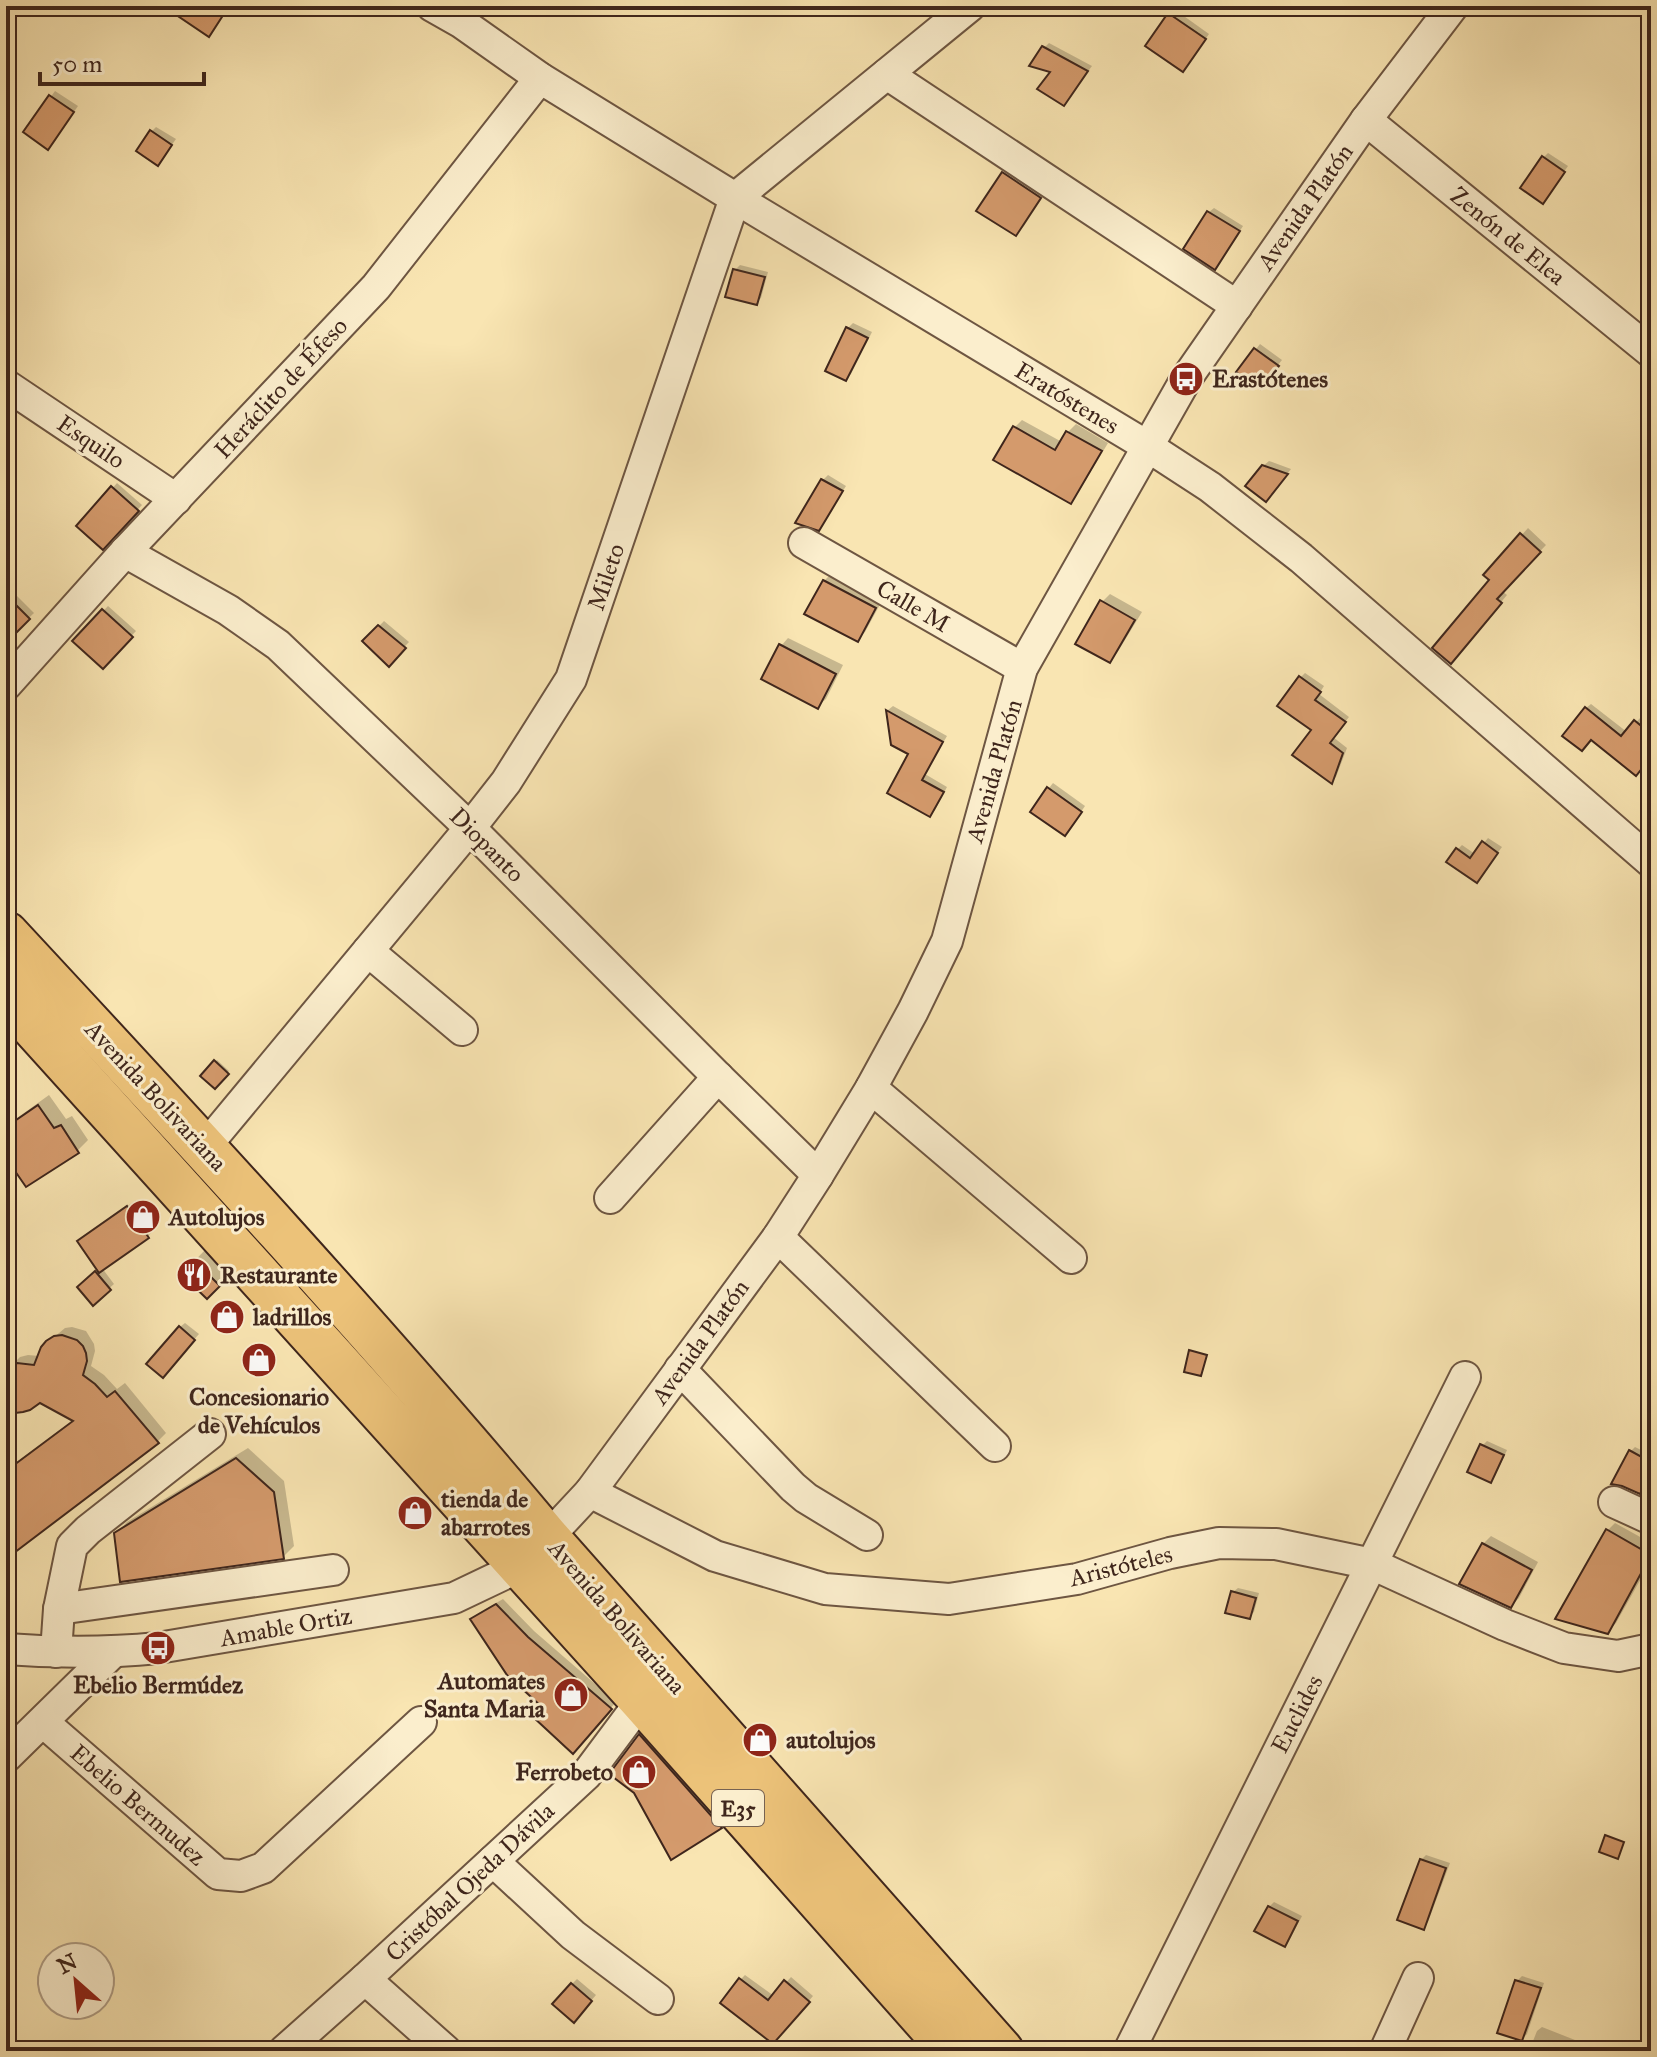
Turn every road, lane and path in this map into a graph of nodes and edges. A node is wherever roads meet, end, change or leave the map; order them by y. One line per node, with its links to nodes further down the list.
1 (432, 6): 5 (street, Eratóstenes)
2 (970, 6): 4 (street)
3 (1453, 6): 6 (street, Avenida Platón)
4 (887, 74): 7 (street); 8 (street)
5 (540, 78): 7 (street, Eratóstenes); 12 (street, Heráclito de Éfeso)
6 (1366, 120): 8 (street, Avenida Platón); 9 (street, Zenón de Elea)
7 (735, 198): 11 (street, Eratóstenes); 17 (street, Mileto)
8 (1237, 306): 11 (street, Avenida Platón)
9 (1651, 352)
10 (6, 385): 12 (street, Esquilo)
11 (1147, 446): 15 (street, Avenida Platón); 18 (street, Eratóstenes)
12 (176, 499): 14 (street, Heráclito de Éfeso)
13 (804, 543): 15 (street, Calle M)
14 (125, 552): 16 (street, Heráclito de Éfeso); 17 (street, Diopanto)
15 (1022, 668): 24 (street, Avenida Platón)
16 (6, 685)
17 (470, 828): 20 (street, Mileto); 23 (street, Diopanto)
18 (1651, 862)
19 (6, 934): 25 (highway, Avenida Bolivariana / E35)
20 (368, 951): 22 (street); 25 (street, Mileto)
21 (6, 996): 38 (highway, Avenida Bolivariana / E35)
22 (462, 1030)
23 (718, 1077): 26 (street, Diopanto); 27 (street)
24 (871, 1088): 26 (street, Avenida Platón); 29 (street)
25 (205, 1147): 38 (highway, Avenida Bolivariana / E35)
26 (818, 1175): 28 (street, Avenida Platón)
27 (610, 1198)
28 (778, 1237): 30 (street, Avenida Platón); 33 (street)
29 (1071, 1258)
30 (680, 1369): 34 (street, Avenida Platón); 37 (street)
31 (1465, 1377): 39 (street, Euclides)
32 (210, 1434): 41 (street)
33 (995, 1446)
34 (590, 1492): 38 (street, Avenida Platón); 39 (street, Aristóteles)
35 (1614, 1502): 36 (street)
36 (1651, 1519)
37 (867, 1535)
38 (534, 1552): 45 (street, Amable Ortiz); 46 (highway, Avenida Bolivariana / E35); 57 (highway, Avenida Bolivariana / E35)
39 (1372, 1564): 43 (street, Aristóteles); 58 (street, Euclides)
40 (333, 1570): 41 (street)
41 (59, 1609): 44 (street)
42 (6, 1649): 44 (street, Amable Ortiz)
43 (1651, 1649)
44 (56, 1652): 45 (street, Amable Ortiz)
45 (112, 1653): 47 (street)
46 (642, 1700): 50 (street, Cristóbal Ojeda Dávila); 56 (highway, Avenida Bolivariana / E35)
47 (43, 1722): 48 (street, Ebelio Bermudez); 49 (street)
48 (421, 1722)
49 (6, 1757)
50 (493, 1861): 52 (street, Cristóbal Ojeda Dávila); 53 (street)
51 (1418, 1978): 59 (street)
52 (365, 1979): 54 (street, Cristóbal Ojeda Dávila); 55 (street)
53 (658, 1999)
54 (297, 2047)
55 (446, 2051)
56 (953, 2051)
57 (1001, 2051)
58 (1129, 2051)
59 (1385, 2051)

